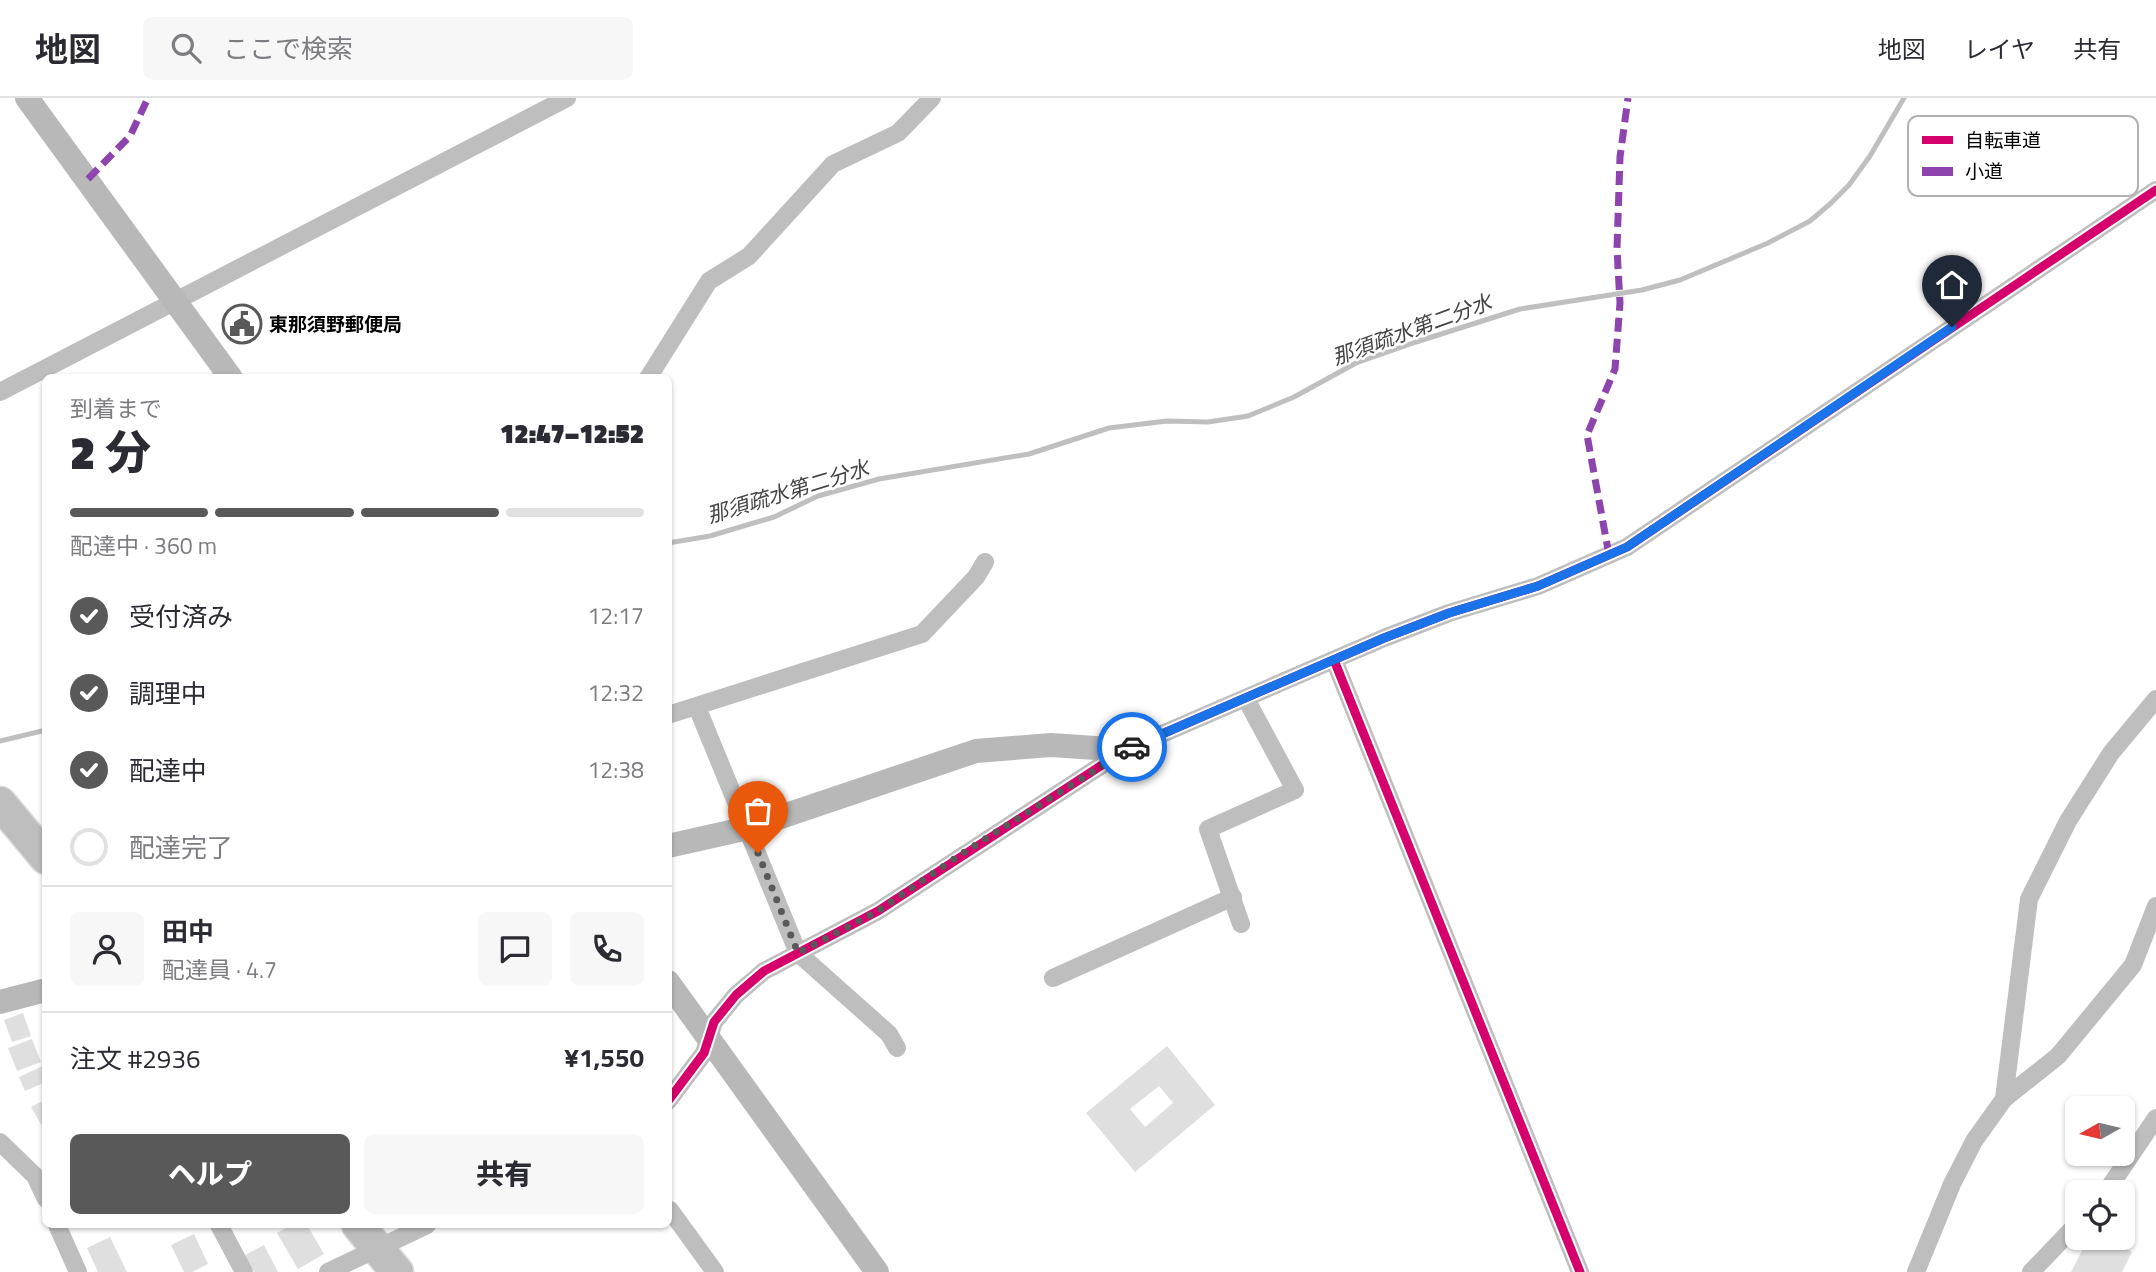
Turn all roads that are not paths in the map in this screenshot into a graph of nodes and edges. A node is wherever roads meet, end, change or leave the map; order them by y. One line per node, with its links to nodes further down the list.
1 (27, 98): 5 (street)
2 (567, 98): 5 (street)
3 (932, 98): 7 (street)
4 (2156, 190): 10 (street)
5 (175, 301): 6 (street); 8 (street)
6 (228, 374)
7 (651, 374)
8 (0, 391)
9 (985, 562): 13 (street)
10 (1334, 660): 11 (street); 48 (street)
11 (1246, 699): 15 (street); 20 (street)
12 (2156, 699): 31 (street)
13 (697, 707): 14 (street); 17 (street)
14 (672, 714)
15 (1125, 750): 17 (street); 23 (street)
16 (0, 803): 19 (highway)
17 (748, 828): 18 (street); 23 (street)
18 (672, 845)
19 (42, 853)
20 (1233, 897): 22 (street); 24 (street)
21 (2156, 906): 31 (street)
22 (1241, 924)
23 (798, 953): 28 (street); 29 (street)
24 (1053, 978)
25 (672, 987): 28 (street)
26 (42, 991): 27 (street)
27 (0, 1002)
28 (710, 1039): 30 (street); 47 (street)
29 (897, 1048)
30 (672, 1096)
31 (2004, 1100): 49 (street)
32 (2156, 1118): 34 (street)
33 (0, 1142): 35 (street)
34 (2114, 1180)
35 (42, 1191)
36 (672, 1213): 46 (street)
37 (58, 1228): 42 (street)
38 (221, 1228): 43 (street)
39 (411, 1228): 40 (street)
40 (367, 1236): 44 (street); 45 (highway)
41 (2065, 1237): 50 (street)
42 (78, 1272)
43 (244, 1272)
44 (328, 1272)
45 (397, 1272)
46 (715, 1272)
47 (877, 1272)
48 (1580, 1272)
49 (1916, 1272)
50 (2031, 1272)

